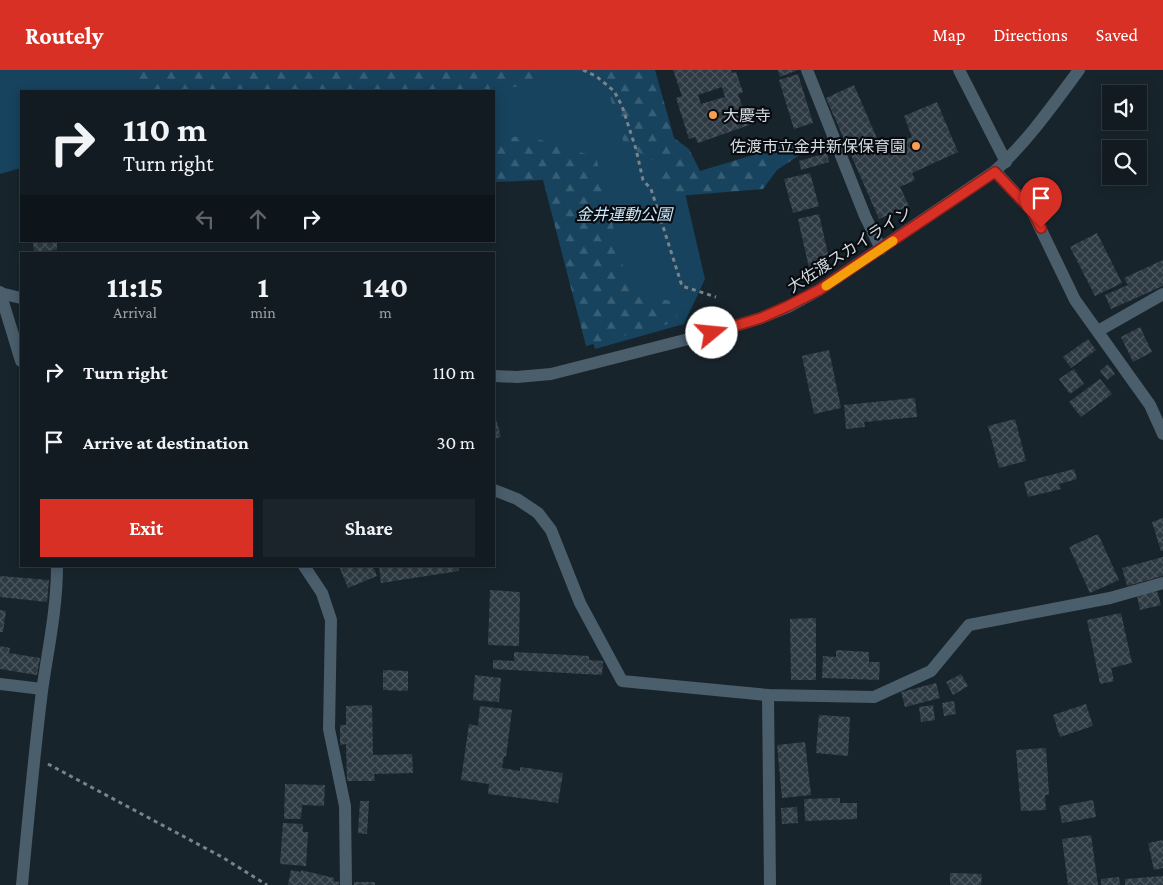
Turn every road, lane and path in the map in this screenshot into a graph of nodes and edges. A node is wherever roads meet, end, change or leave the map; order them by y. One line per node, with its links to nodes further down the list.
1 (583, 70): 10 (path)
2 (807, 70): 7 (street)
3 (959, 70): 5 (street)
4 (1079, 70): 5 (street, 大佐渡スカイライン)
5 (1006, 162): 6 (street, 大佐渡スカイライン)
6 (995, 172): 7 (street, 大佐渡スカイライン); 12 (street)
7 (881, 249): 14 (street, 大佐渡スカイライン)
8 (0, 293): 11 (street); 13 (street)
9 (1163, 294): 12 (street)
10 (716, 297)
11 (20, 298)
12 (1098, 331): 15 (street)
13 (20, 358)
14 (495, 376)
15 (1163, 434)
16 (495, 490): 22 (street)
17 (57, 567): 21 (street)
18 (305, 567): 26 (street)
19 (1163, 583): 22 (street)
20 (0, 684): 21 (street)
21 (42, 689): 23 (street)
22 (768, 695): 27 (street)
23 (34, 757): 24 (street); 25 (path)
24 (22, 885)
25 (267, 885)
26 (346, 885)
27 (770, 885)

